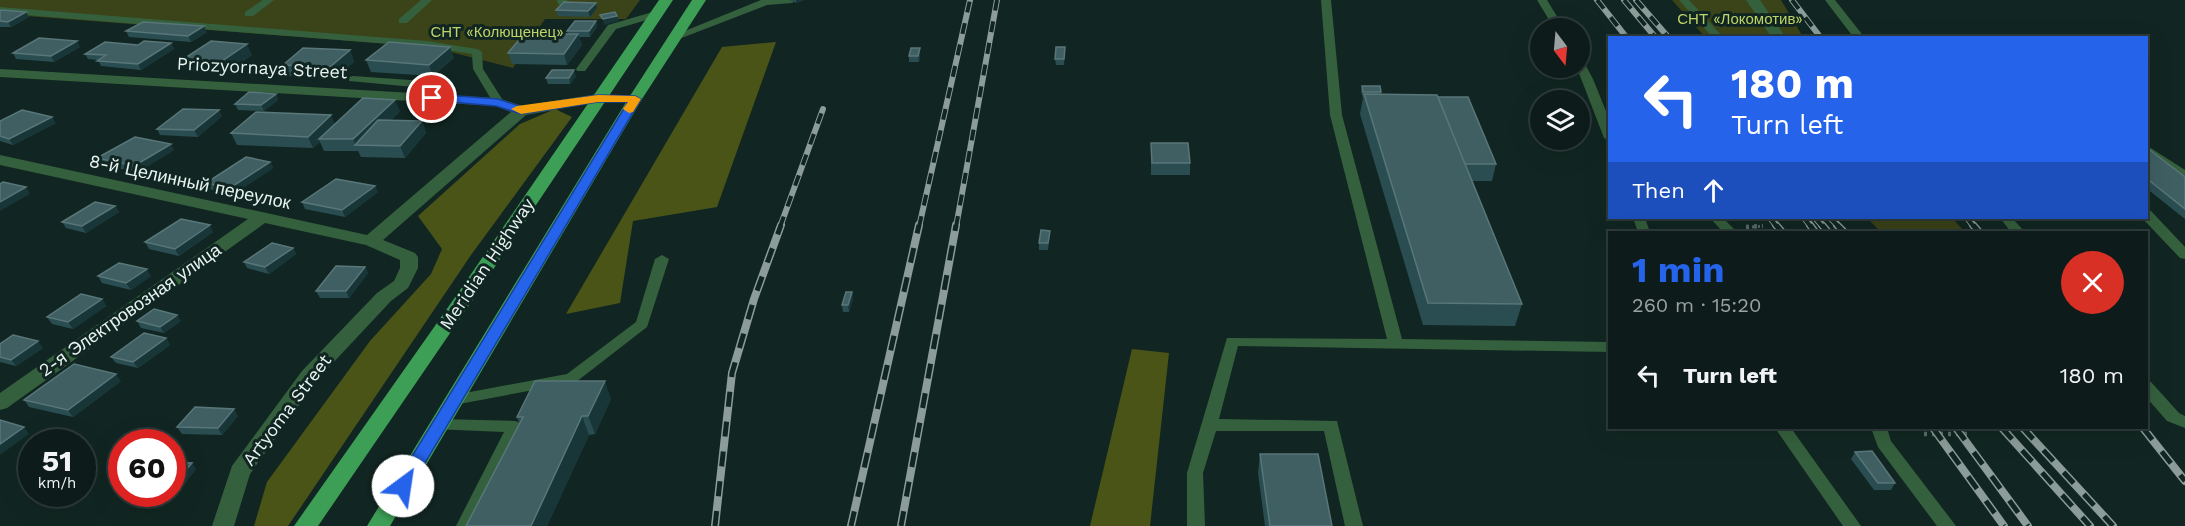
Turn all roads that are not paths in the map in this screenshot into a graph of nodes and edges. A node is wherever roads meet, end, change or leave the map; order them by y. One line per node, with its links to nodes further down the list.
1 (269, 0): 13 (lane)
2 (428, 0): 15 (lane)
3 (699, 0): 19 (main road, Meridian Highway)
4 (792, 0): 10 (lane)
5 (1326, 0): 44 (lane)
6 (1542, 0): 14 (lane)
7 (1684, 0): 16 (lane)
8 (1753, 0): 17 (street)
9 (1830, 0): 18 (lane)
10 (769, 1): 19 (lane)
11 (661, 7): 20 (lane); 25 (main road, Meridian Highway)
12 (0, 10): 27 (lane)
13 (249, 14)
14 (1553, 18)
15 (403, 21)
16 (1717, 36)
17 (1778, 36)
18 (1858, 36)
19 (675, 37): 26 (main road, Meridian Highway)
20 (581, 69)
21 (0, 73): 24 (street, Priozyornaya Street)
22 (1587, 78): 29 (lane)
23 (352, 79): 24 (lane)
24 (410, 96): 27 (street, Priozyornaya Street)
25 (598, 98): 26 (main road); 28 (street); 55 (main road, Meridian Highway)
26 (635, 99): 47 (main road, Meridian Highway)
27 (498, 102): 28 (street, Priozyornaya Street)
28 (521, 111): 41 (street)
29 (1608, 133)
30 (2148, 149): 33 (lane)
31 (0, 160): 32 (street, 8-й Целинный переулок)
32 (22, 164): 34 (street); 36 (street, 8-й Целинный переулок)
33 (2185, 176)
34 (0, 177)
35 (2148, 216): 42 (lane)
36 (261, 218): 41 (street, 8-й Целинный переулок); 48 (street, 2-я Электровозная улица)
37 (1717, 219): 39 (lane)
38 (2007, 219): 40 (lane)
39 (1729, 231)
40 (2017, 231)
41 (371, 241): 54 (street, Artyoma Street)
42 (2185, 255)
43 (662, 259): 47 (lane)
44 (1396, 344): 45 (lane); 51 (lane)
45 (1608, 347)
46 (2148, 388): 49 (lane)
47 (454, 400): 50 (main road, Meridian Highway)
48 (0, 403)
49 (2185, 422)
50 (439, 425): 56 (main road, Meridian Highway); 57 (lane)
51 (1210, 425): 58 (lane); 59 (lane)
52 (1784, 429): 60 (lane)
53 (1879, 429): 61 (lane)
54 (223, 526)
55 (305, 526)
56 (378, 526)
57 (465, 526)
58 (1196, 526)
59 (1354, 526)
60 (1852, 526)
61 (1947, 526)

